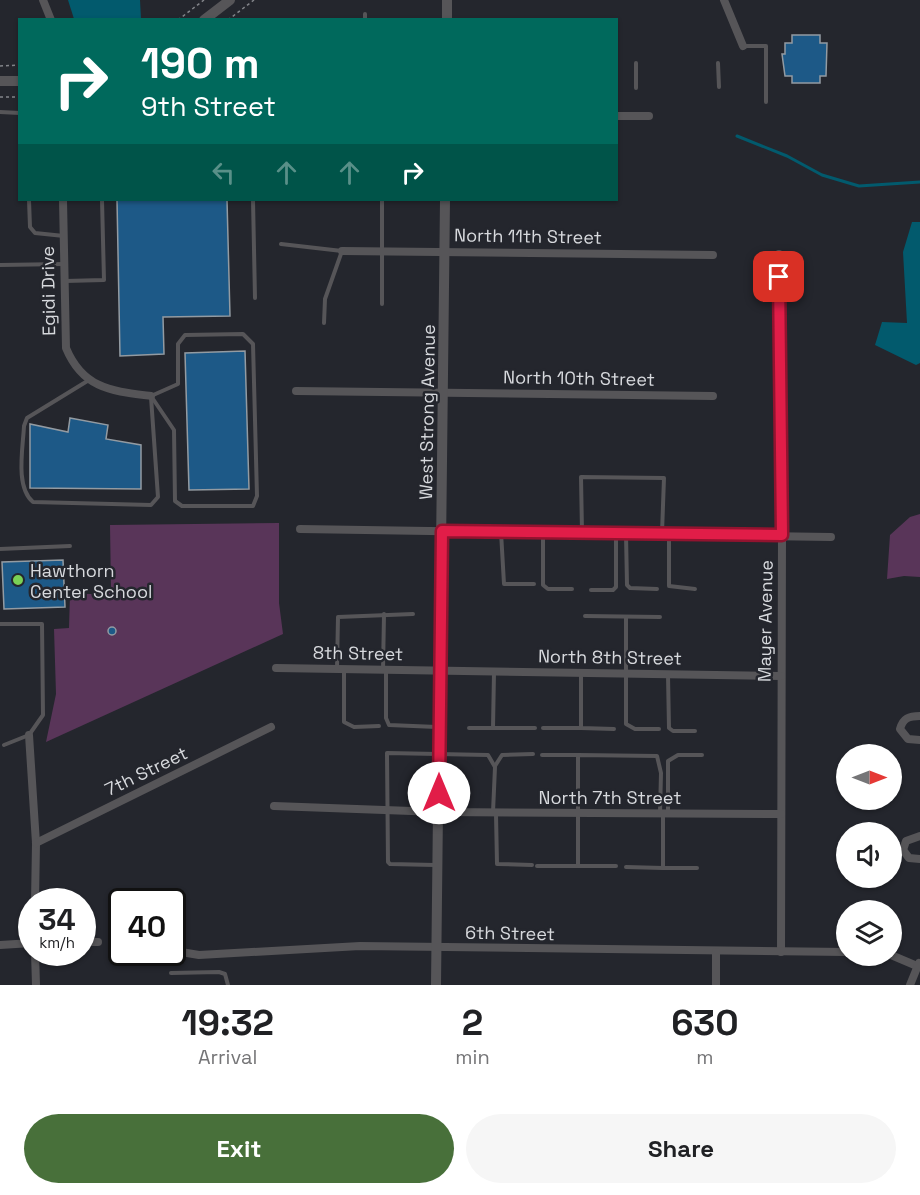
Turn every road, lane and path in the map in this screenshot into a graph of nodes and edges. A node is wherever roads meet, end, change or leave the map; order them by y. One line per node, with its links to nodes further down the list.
1 (43, 0): 7 (street)
2 (204, 0): 8 (path)
3 (230, 0): 9 (street)
4 (254, 0): 10 (path)
5 (447, 0): 11 (street)
6 (724, 0): 12 (street)
7 (50, 18)
8 (181, 18)
9 (207, 18)
10 (231, 18)
11 (447, 18)
12 (743, 46): 23 (lane)
13 (636, 63): 20 (lane)
14 (718, 63): 19 (lane)
15 (18, 65): 16 (path)
16 (0, 66)
17 (0, 81): 18 (street)
18 (18, 81)
19 (719, 87)
20 (636, 88)
21 (0, 97): 22 (path)
22 (18, 97)
23 (766, 102)
24 (0, 112): 25 (lane)
25 (18, 113)
26 (618, 116): 27 (street)
27 (649, 116)
28 (29, 201): 34 (lane)
29 (63, 201): 34 (street, Egidi Drive)
30 (102, 201): 43 (lane)
31 (254, 201): 44 (lane)
32 (382, 201): 37 (lane)
33 (445, 201): 38 (street, West Strong Avenue)
34 (64, 236): 41 (street, Egidi Drive)
35 (281, 244): 36 (lane)
36 (342, 251): 37 (street, North 11th Street); 46 (lane)
37 (384, 251): 38 (street, North 11th Street); 45 (lane)
38 (444, 252): 40 (street, North 11th Street); 49 (street, West Strong Avenue)
39 (779, 254): 59 (street, Mayer Avenue)
40 (713, 255)
41 (64, 264): 42 (lane); 43 (street, Egidi Drive)
42 (0, 265)
43 (65, 281): 47 (street, Egidi Drive)
44 (255, 298)
45 (382, 304)
46 (324, 323)
47 (90, 379): 50 (street, Egidi Drive); 50 (lane)
48 (296, 391): 49 (street, North 10th Street)
49 (444, 392): 51 (street, North 10th Street); 53 (street, West Strong Avenue)
50 (151, 396): 50 (lane)
51 (713, 396)
52 (300, 529): 53 (street)
53 (442, 531): 54 (street); 77 (street, West Strong Avenue)
54 (501, 532): 55 (street); 63 (lane)
55 (543, 532): 56 (street); 64 (lane)
56 (582, 532): 57 (street); 58 (lane)
57 (621, 533): 58 (street); 65 (lane); 67 (lane)
58 (666, 534): 59 (street); 66 (lane)
59 (782, 535): 60 (street); 82 (street, Mayer Avenue)
60 (831, 537)
61 (70, 546): 62 (lane)
62 (0, 549)
63 (534, 584)
64 (572, 589)
65 (657, 589)
66 (695, 589)
67 (591, 590)
68 (384, 614): 69 (lane); 75 (lane); 76 (lane)
69 (413, 614)
70 (585, 616): 71 (lane)
71 (626, 616): 72 (lane); 80 (lane)
72 (660, 616)
73 (0, 624): 95 (lane)
74 (276, 668): 75 (street, 8th Street)
75 (340, 669): 76 (street, 8th Street); 84 (lane)
76 (385, 670): 77 (street, 8th Street); 86 (lane)
77 (439, 671): 78 (street, North 8th Street); 86 (street, West Strong Avenue)
78 (494, 672): 79 (street, North 8th Street); 88 (lane)
79 (581, 673): 80 (street, North 8th Street); 91 (lane)
80 (626, 674): 81 (street, North 8th Street); 93 (lane)
81 (668, 674): 82 (street, North 8th Street); 94 (lane)
82 (781, 676): 110 (street, Mayer Avenue)
83 (920, 716): 96 (street)
84 (379, 726)
85 (271, 727): 112 (street, 7th Street)
86 (439, 727): 98 (street, West Strong Avenue)
87 (469, 728): 88 (lane)
88 (493, 728): 89 (lane)
89 (535, 728)
90 (543, 728): 91 (lane)
91 (581, 728): 92 (lane)
92 (614, 729)
93 (659, 729)
94 (695, 731)
95 (29, 735): 97 (lane); 112 (street)
96 (920, 740)
97 (4, 745)
98 (439, 754): 103 (lane); 105 (lane); 106 (street, West Strong Avenue)
99 (532, 754): 103 (lane)
100 (542, 755): 101 (lane)
101 (578, 755): 108 (lane); 109 (lane)
102 (702, 755): 109 (lane)
103 (495, 767): 107 (lane)
104 (274, 806): 105 (street)
105 (388, 810): 106 (street); 114 (lane)
106 (439, 812): 107 (street, North 7th Street); 114 (street, West Strong Avenue)
107 (495, 813): 108 (street, North 7th Street); 115 (lane)
108 (579, 813): 109 (street, North 7th Street); 115 (lane)
109 (664, 814): 110 (street, North 7th Street); 118 (lane)
110 (781, 814): 125 (street, Mayer Avenue)
111 (920, 836): 113 (street)
112 (36, 843): 120 (street)
113 (920, 859)
114 (438, 865): 123 (street, West Strong Avenue)
115 (578, 866): 116 (lane)
116 (616, 866)
117 (626, 867): 118 (lane)
118 (663, 868): 119 (lane)
119 (697, 868)
120 (35, 888)
121 (18, 944): 122 (street)
122 (0, 945)
123 (436, 949): 124 (street, 6th Street); 127 (street, 6th Street); 134 (street, West Strong Avenue)
124 (716, 952): 125 (street, 6th Street); 135 (street)
125 (781, 952): 126 (street, 6th Street)
126 (836, 952)
127 (186, 953)
128 (902, 959): 129 (street)
129 (919, 964): 136 (street)
130 (35, 966): 132 (street)
131 (171, 973): 133 (lane)
132 (36, 985)
133 (228, 985)
134 (436, 985)
135 (716, 985)
136 (910, 985)

